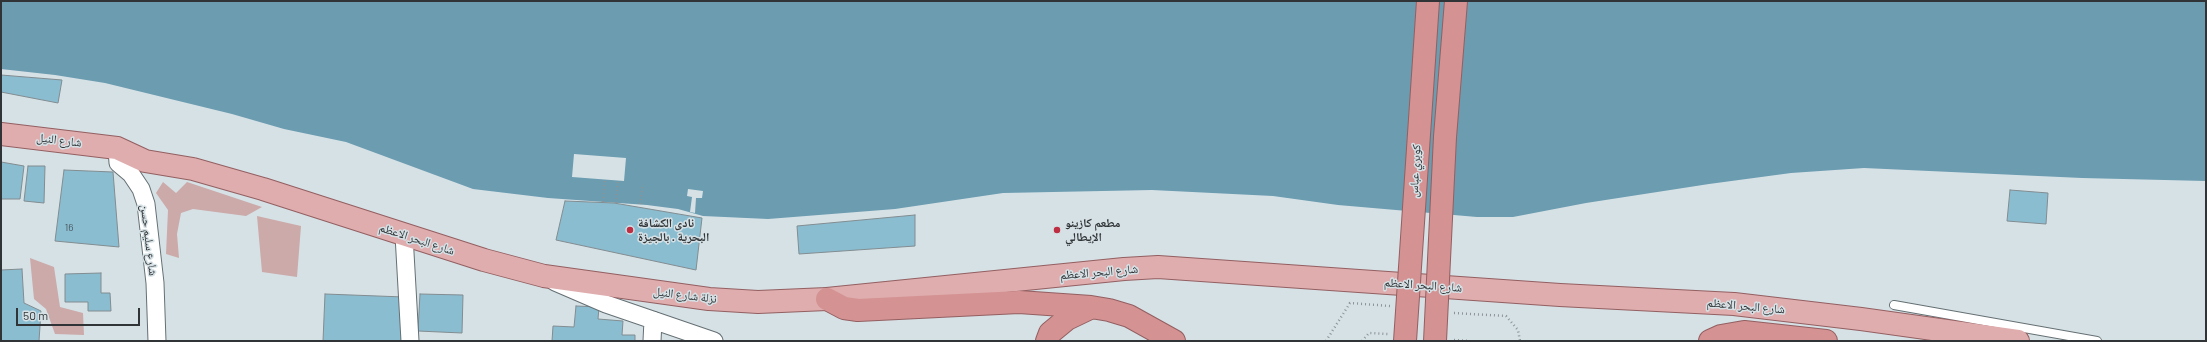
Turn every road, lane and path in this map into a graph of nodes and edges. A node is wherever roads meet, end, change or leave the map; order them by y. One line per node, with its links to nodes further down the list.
1 (1428, 1): 25 (highway, كوبري عباس, bridge)
2 (1456, 1): 26 (highway, bridge)
3 (1, 134): 4 (main road, شارع النيل)
4 (117, 148): 11 (main road, شارع البحر الاعظم); 18 (street, شارع سليم حسن)
5 (605, 180): 8 (path)
6 (618, 180): 9 (path)
7 (643, 184): 10 (path)
8 (603, 202)
9 (616, 203)
10 (640, 204)
11 (404, 235): 12 (main road, شارع البحر الاعظم); 19 (street)
12 (544, 276): 13 (main road, نزلة شارع النيل); 16 (street, شارع البحر الاعظم)
13 (827, 299): 15 (highway); 29 (main road, شارع البحر الاعظم)
14 (1894, 305): 30 (lane)
15 (1091, 308): 22 (highway); 23 (highway)
16 (653, 320): 20 (street); 21 (street, شارع البحر الاعظم)
17 (1382, 333): 24 (path)
18 (157, 341)
19 (410, 341)
20 (652, 341)
21 (714, 341)
22 (1047, 341)
23 (1174, 341)
24 (1362, 341)
25 (1404, 341)
26 (1434, 341)
27 (1710, 341): 28 (highway)
28 (1826, 341)
29 (2018, 341)
30 (2096, 341)

